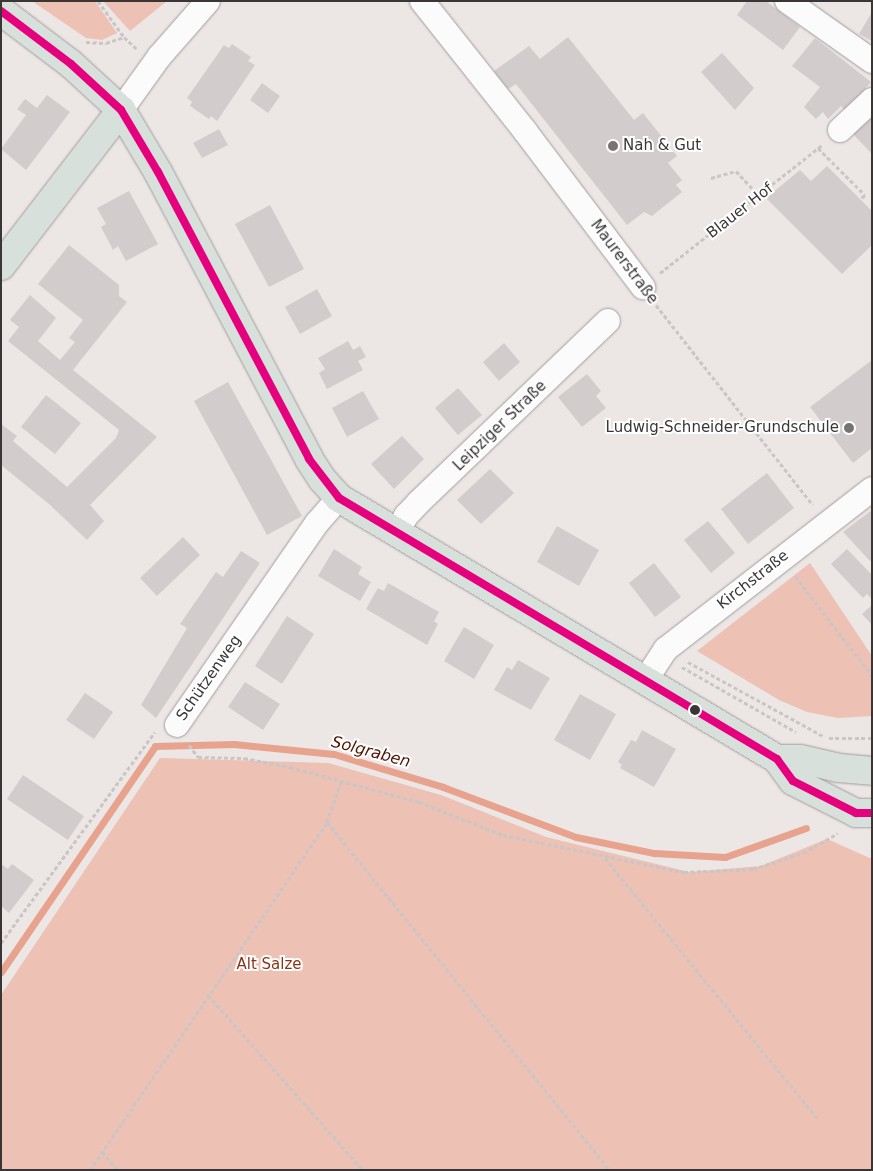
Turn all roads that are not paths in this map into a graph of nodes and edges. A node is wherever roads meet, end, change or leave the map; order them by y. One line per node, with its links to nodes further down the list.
1 (208, 1): 7 (street)
2 (422, 1): 10 (street, Maurerstraße)
3 (787, 1): 5 (street)
4 (1, 12): 7 (main road)
5 (872, 61)
6 (872, 100): 8 (street)
7 (121, 110): 9 (main road); 13 (main road)
8 (840, 130)
9 (1, 266)
10 (643, 287)
11 (608, 321): 14 (street, Leipziger Straße)
12 (872, 488): 15 (street, Kirchstraße)
13 (339, 498): 14 (main road); 16 (street, Schützenweg)
14 (396, 534): 15 (main road)
15 (645, 681): 17 (main road)
16 (177, 725)
17 (777, 760): 18 (main road); 19 (main road)
18 (872, 771)
19 (872, 814)

